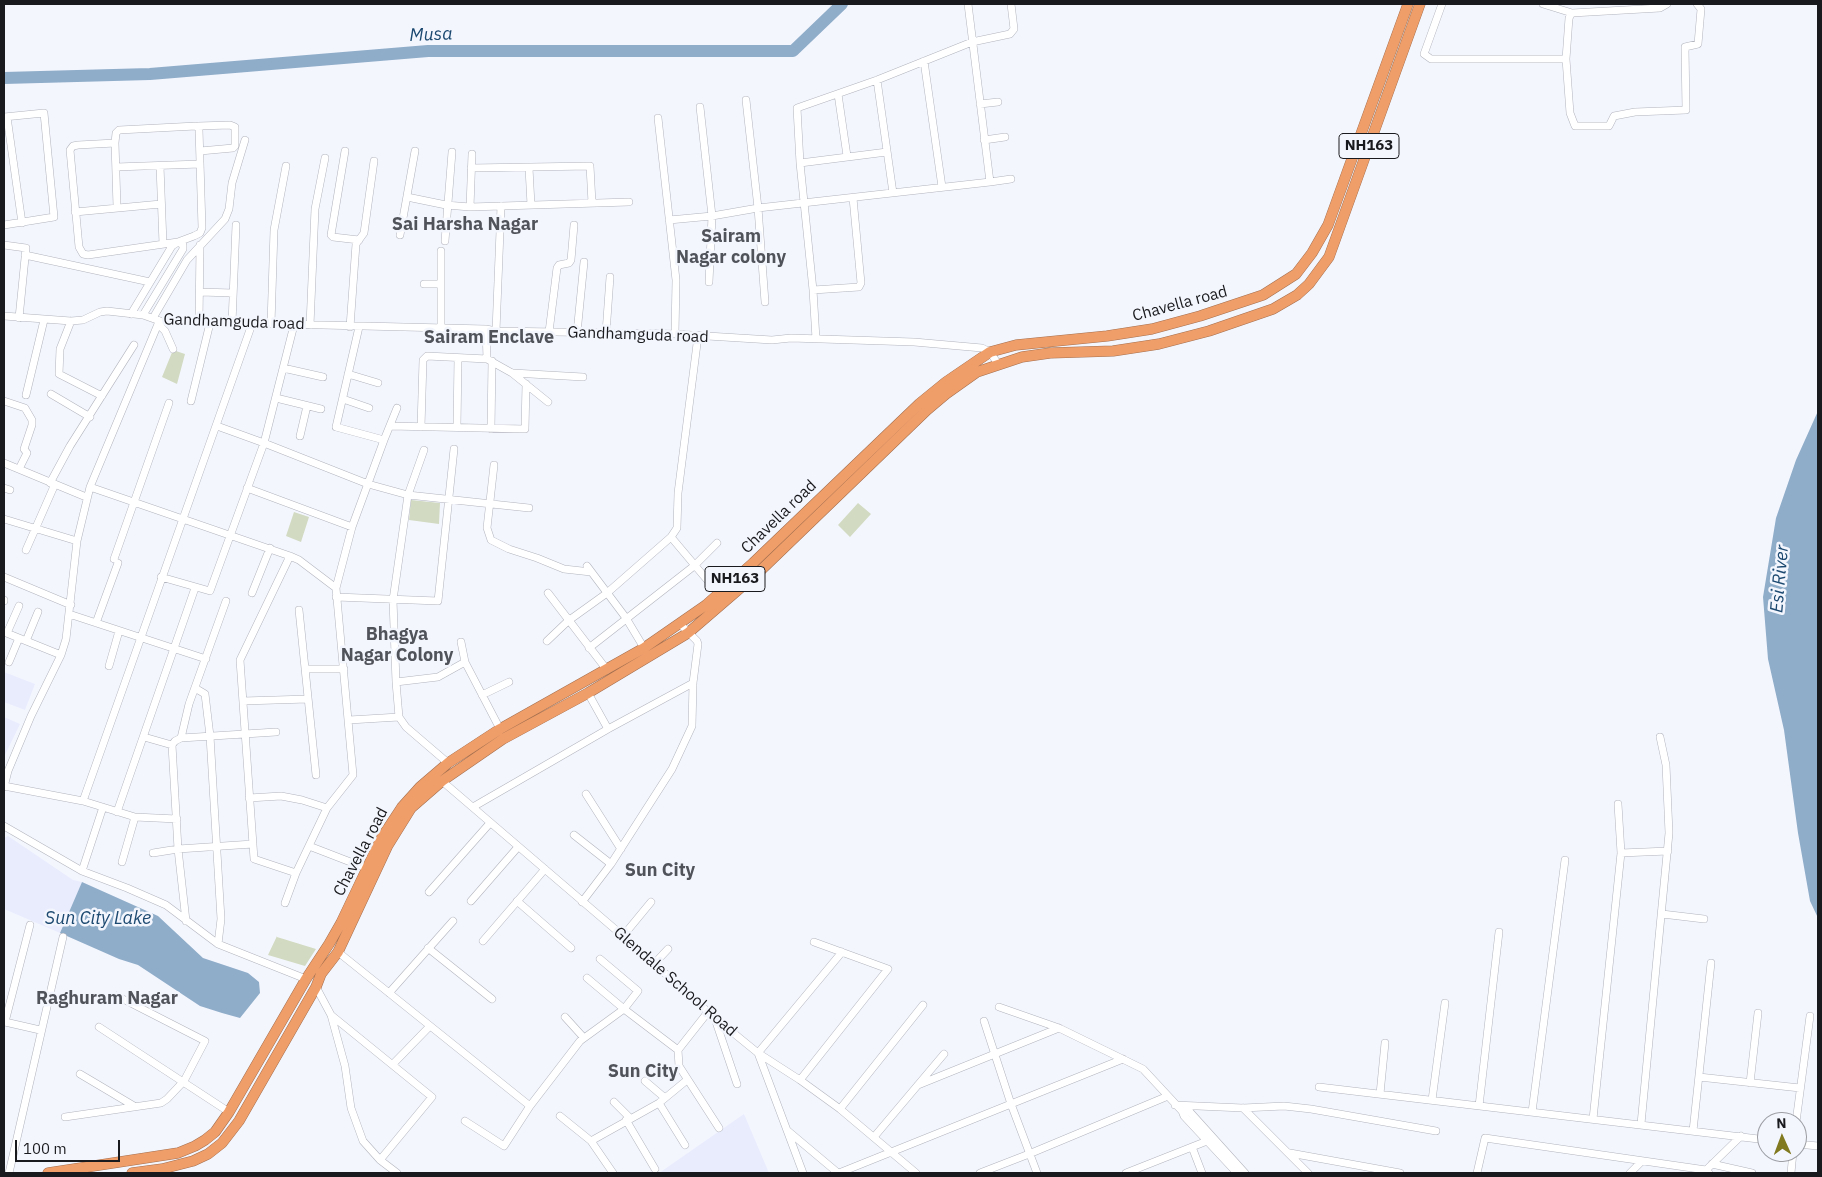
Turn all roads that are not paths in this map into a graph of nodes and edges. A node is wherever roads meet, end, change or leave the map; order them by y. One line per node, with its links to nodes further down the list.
1 (968, 4): 10 (street)
2 (1010, 4): 10 (street)
3 (1408, 4): 111 (highway, Chavella road / NH163)
4 (1420, 4): 114 (highway, Chavella road / NH163)
5 (1442, 4): 11 (street)
6 (1543, 4): 9 (street)
7 (1667, 4): 9 (street)
8 (1697, 4): 11 (street)
9 (1572, 13): 11 (street)
10 (972, 42): 12 (street); 17 (street)
11 (1566, 59)
12 (924, 61): 13 (street); 44 (street)
13 (877, 80): 14 (street); 30 (street)
14 (838, 94): 32 (street); 35 (street)
15 (746, 100): 57 (street)
16 (998, 102): 17 (street)
17 (980, 104): 24 (street)
18 (700, 107): 59 (street)
19 (5, 117): 61 (street); 61 (street)
20 (658, 118): 60 (street)
21 (198, 126): 25 (street); 26 (street); 26 (street)
22 (1005, 137): 24 (street)
23 (245, 140): 70 (street)
24 (984, 140): 43 (street)
25 (115, 143): 39 (street); 58 (street)
26 (200, 151): 36 (street)
27 (345, 151): 66 (street)
28 (415, 151): 46 (street)
29 (452, 152): 52 (street)
30 (887, 152): 32 (street); 45 (street)
31 (472, 154): 40 (street)
32 (847, 156): 35 (street)
33 (325, 158): 97 (street)
34 (374, 161): 66 (street)
35 (800, 163): 51 (street)
36 (200, 164): 37 (street); 68 (street)
37 (160, 166): 39 (street); 50 (street)
38 (286, 166): 95 (street)
39 (116, 167): 55 (street)
40 (472, 168): 41 (street); 56 (street)
41 (529, 168): 49 (street); 53 (street)
42 (1011, 179): 43 (street)
43 (990, 182): 44 (street)
44 (942, 187): 45 (street)
45 (893, 193): 47 (street)
46 (407, 197): 52 (street); 65 (street)
47 (853, 198): 51 (street); 80 (street)
48 (629, 202): 49 (street)
49 (592, 203): 53 (street)
50 (161, 204): 55 (street); 69 (street)
51 (805, 204): 57 (street); 80 (street)
52 (446, 205): 56 (street); 67 (street)
53 (531, 205): 54 (street)
54 (501, 206): 56 (street); 102 (street)
55 (117, 207): 58 (street)
56 (470, 207)
57 (758, 208): 59 (street); 83 (street)
58 (75, 212): 69 (street)
59 (712, 216): 60 (street); 77 (street)
60 (669, 220): 106 (street)
61 (22, 223): 63 (street)
62 (236, 224): 82 (street)
63 (4, 225)
64 (574, 225): 103 (street)
65 (400, 235)
66 (359, 240): 98 (street)
67 (445, 241)
68 (178, 242): 69 (street); 76 (street); 85 (street)
69 (163, 244)
70 (200, 245): 81 (street); 90 (street)
71 (4, 246): 73 (street)
72 (441, 252): 79 (street)
73 (25, 255): 76 (street); 87 (street)
74 (584, 262): 105 (street)
75 (610, 277): 104 (street)
76 (150, 282): 84 (street)
77 (709, 282)
78 (424, 284): 79 (street)
79 (441, 284): 100 (street)
80 (813, 290): 108 (street)
81 (200, 292): 82 (street); 91 (street)
82 (233, 294): 93 (street)
83 (765, 302)
84 (131, 314): 85 (street, Gandhamguda road); 89 (street, Gandhamguda road)
85 (144, 315): 90 (street, Gandhamguda road)
86 (4, 316): 87 (street, Gandhamguda road)
87 (18, 318): 88 (street, Gandhamguda road)
88 (44, 320): 89 (street, Gandhamguda road); 123 (street)
89 (71, 321): 124 (street)
90 (157, 321): 91 (street, Gandhamguda road); 110 (street); 151 (street)
91 (199, 322): 92 (street, Gandhamguda road)
92 (210, 323): 93 (street, Gandhamguda road); 128 (street)
93 (232, 323): 94 (street, Gandhamguda road)
94 (252, 324): 95 (street, Gandhamguda road); 136 (street)
95 (271, 324): 96 (street, Gandhamguda road)
96 (294, 325): 97 (street, Gandhamguda road); 115 (street)
97 (310, 325): 98 (street, Gandhamguda road)
98 (350, 327): 99 (street, Gandhamguda road)
99 (360, 327): 100 (street, Gandhamguda road); 117 (street)
100 (441, 329): 101 (street, Gandhamguda road)
101 (486, 329): 102 (street, Gandhamguda road); 113 (street)
102 (496, 331): 103 (street, Gandhamguda road)
103 (549, 332): 105 (street, Gandhamguda road)
104 (606, 332): 105 (street, Gandhamguda road); 106 (street, Gandhamguda road)
105 (577, 333)
106 (675, 334): 107 (street, Gandhamguda road)
107 (698, 336): 108 (street, Gandhamguda road); 164 (street)
108 (816, 339): 111 (street, Gandhamguda road)
109 (134, 345): 124 (street)
110 (173, 349)
111 (990, 352): 114 (street); 178 (highway, Chavella road / NH163)
112 (458, 358): 113 (street); 138 (street); 139 (street)
113 (489, 360): 116 (street); 140 (street)
114 (998, 364): 193 (highway, Chavella road / NH163)
115 (284, 368): 118 (street); 125 (street)
116 (512, 373): 119 (street); 121 (street)
117 (348, 374): 120 (street); 126 (street)
118 (323, 377)
119 (584, 377)
120 (378, 383)
121 (526, 384): 129 (street); 140 (street)
122 (51, 394): 135 (street)
123 (26, 395)
124 (102, 396): 135 (street)
125 (276, 398): 131 (street); 143 (street)
126 (343, 400): 132 (street); 142 (street)
127 (4, 401): 148 (street)
128 (191, 401)
129 (548, 402)
130 (169, 403): 156 (street)
131 (307, 406): 134 (street); 141 (street)
132 (369, 408)
133 (397, 408): 137 (street)
134 (321, 409)
135 (90, 417): 149 (street)
136 (217, 426): 143 (street); 159 (street)
137 (390, 426): 138 (street); 142 (street)
138 (421, 427): 139 (street)
139 (457, 427): 140 (street)
140 (492, 428)
141 (300, 436)
142 (384, 440): 150 (street)
143 (264, 443): 150 (street); 152 (street)
144 (454, 449): 155 (street)
145 (424, 450): 153 (street)
146 (494, 465): 157 (street)
147 (4, 466): 148 (street)
148 (19, 469): 149 (street)
149 (53, 483): 154 (street); 162 (street)
150 (368, 484): 153 (street); 161 (street)
151 (90, 487): 154 (street); 156 (street)
152 (247, 488): 161 (street); 163 (street)
153 (408, 495): 155 (street); 181 (street)
154 (86, 497): 165 (street)
155 (449, 499): 157 (street); 181 (street)
156 (134, 502): 159 (street); 189 (street)
157 (491, 503): 158 (street); 177 (street)
158 (529, 508)
159 (182, 519): 163 (street); 172 (street)
160 (4, 520): 162 (street)
161 (352, 527): 174 (street)
162 (35, 529): 165 (street); 168 (street)
163 (230, 534): 167 (street); 173 (street)
164 (671, 537): 170 (street); 177 (street)
165 (77, 541): 182 (street)
166 (717, 543): 170 (street)
167 (270, 548): 169 (street); 175 (street)
168 (26, 550)
169 (290, 556): 174 (street); 216 (street)
170 (694, 566): 178 (street); 187 (street)
171 (4, 576): 182 (street)
172 (161, 577): 173 (street); 194 (street)
173 (195, 588): 200 (street)
174 (336, 588): 179 (street)
175 (252, 593)
176 (548, 593): 188 (street)
177 (607, 593): 187 (street); 188 (street)
178 (718, 594): 190 (highway, Chavella road / NH163)
179 (336, 597): 181 (street); 207 (street)
180 (226, 600): 202 (street)
181 (393, 600): 209 (street)
182 (71, 605): 186 (street)
183 (19, 606): 192 (street)
184 (299, 610): 206 (street)
185 (38, 612): 195 (street)
186 (70, 614): 189 (street); 201 (street)
187 (626, 618): 198 (street); 199 (street)
188 (568, 621): 196 (street); 198 (street)
189 (96, 623): 191 (street)
190 (680, 624): 193 (street); 199 (highway, Chavella road / NH163)
191 (119, 630): 194 (street); 205 (street)
192 (6, 633): 195 (street)
193 (688, 633): 211 (street); 213 (highway, Chavella road / NH163)
194 (140, 638): 200 (street); 235 (street)
195 (22, 640): 201 (street); 203 (street)
196 (547, 641)
197 (461, 642): 204 (street)
198 (590, 648): 208 (street)
199 (644, 648): 208 (highway, Chavella road / NH163)
200 (175, 649): 202 (street); 224 (street)
201 (61, 655): 229 (street)
202 (206, 659): 212 (street)
203 (8, 662)
204 (465, 662): 209 (street); 214 (street)
205 (109, 666)
206 (305, 669): 207 (street); 215 (street)
207 (344, 669): 218 (street)
208 (607, 670): 220 (highway, Chavella road / NH163)
209 (396, 682): 217 (street)
210 (509, 682): 214 (street)
211 (693, 683): 219 (street); 251 (street)
212 (195, 688): 223 (street); 226 (street)
213 (588, 693): 219 (street); 231 (highway, Chavella road / NH163)
214 (482, 695): 220 (street)
215 (308, 699): 216 (street); 230 (street)
216 (243, 701): 222 (street)
217 (399, 716): 218 (street); 228 (street)
218 (349, 720): 239 (street)
219 (608, 728): 238 (street)
220 (500, 729): 228 (highway, Chavella road / NH163)
221 (276, 732): 222 (street)
222 (246, 734): 223 (street); 234 (street)
223 (210, 736): 226 (street); 247 (street)
224 (144, 737): 227 (street); 240 (street)
225 (1660, 737): 252 (street)
226 (181, 738): 227 (street)
227 (172, 745): 242 (street)
228 (448, 762): 258 (highway, Chavella road / NH163)
229 (6, 770): 232 (street)
230 (316, 775)
231 (442, 781): 238 (street, Glendale School Road); 282 (highway, Chavella road / NH163)
232 (4, 786): 235 (street)
233 (586, 794): 251 (street)
234 (249, 798): 239 (street); 246 (street)
235 (83, 801): 237 (street)
236 (1618, 804): 254 (street)
237 (103, 807): 240 (street); 260 (street)
238 (473, 807): 243 (street, Glendale School Road)
239 (327, 808): 248 (street)
240 (118, 812): 241 (street)
241 (135, 817): 242 (street); 256 (street)
242 (177, 819): 250 (street)
243 (490, 823): 249 (street, Glendale School Road); 262 (street)
244 (4, 826): 260 (street)
245 (574, 835): 257 (street)
246 (253, 844): 247 (street); 261 (street)
247 (216, 846): 250 (street); 278 (street)
248 (309, 846): 258 (street); 261 (street)
249 (518, 846): 259 (street, Glendale School Road); 263 (street)
250 (178, 849): 253 (street); 271 (street)
251 (621, 849): 257 (street)
252 (1668, 851): 254 (street); 268 (street)
253 (153, 853)
254 (1621, 853): 347 (street)
255 (1565, 860): 342 (street)
256 (122, 862)
257 (611, 864): 265 (street)
258 (366, 868): 288 (highway, Chavella road / NH163)
259 (545, 869): 264 (street); 265 (street, Glendale School Road)
260 (82, 871): 271 (street)
261 (296, 873): 267 (street)
262 (429, 892)
263 (470, 901)
264 (516, 901): 276 (street); 280 (street)
265 (582, 902): 275 (street, Glendale School Road)
266 (651, 902): 275 (street)
267 (284, 903)
268 (1662, 914): 269 (street); 349 (street)
269 (1704, 919)
270 (453, 921): 279 (street)
271 (186, 922): 278 (street)
272 (30, 925): 304 (street)
273 (1499, 932): 337 (street)
274 (63, 936): 308 (street)
275 (623, 936): 285 (street, Glendale School Road)
276 (483, 941)
277 (814, 942): 283 (street)
278 (218, 944): 288 (street)
279 (428, 948): 290 (street); 292 (street)
280 (571, 948)
281 (668, 949): 285 (street)
282 (338, 952): 289 (highway, Chavella road / NH163); 290 (street)
283 (842, 952): 312 (street); 321 (street)
284 (600, 960): 296 (street)
285 (654, 964): 297 (street, Glendale School Road)
286 (1711, 964): 318 (street)
287 (587, 978): 296 (street)
288 (306, 979): 341 (highway, Chavella road / NH163)
289 (316, 987): 299 (street); 372 (highway, Chavella road / NH163)
290 (389, 993): 305 (street)
291 (116, 996): 322 (street)
292 (492, 999)
293 (1444, 1003): 331 (street)
294 (923, 1005): 339 (street)
295 (999, 1008): 307 (street)
296 (624, 1009): 309 (street); 311 (street)
297 (708, 1012): 302 (street, Glendale School Road); 311 (street)
298 (1758, 1012): 323 (street)
299 (331, 1016): 316 (street); 364 (street)
300 (1810, 1016): 327 (street)
301 (565, 1017): 309 (street)
302 (715, 1018): 312 (street, Glendale School Road); 324 (street)
303 (984, 1022): 314 (street)
304 (4, 1025): 308 (street)
305 (430, 1026): 316 (street); 336 (street)
306 (99, 1027): 322 (street)
307 (1059, 1028): 314 (street); 315 (street)
308 (40, 1030): 370 (street)
309 (584, 1038): 336 (street)
310 (1384, 1043): 328 (street)
311 (678, 1050): 320 (street)
312 (758, 1053): 321 (street, Glendale School Road); 351 (street)
313 (944, 1054): 325 (street)
314 (994, 1054): 325 (street); 333 (street)
315 (1124, 1059): 329 (street); 333 (street)
316 (393, 1064): 364 (street)
317 (80, 1074): 335 (street)
318 (1699, 1077): 323 (street); 353 (street)
319 (645, 1080): 330 (street)
320 (687, 1080): 330 (street); 350 (street)
321 (800, 1080): 339 (street, Glendale School Road)
322 (184, 1081): 335 (street); 341 (street)
323 (1750, 1083): 327 (street)
324 (737, 1084)
325 (918, 1085): 354 (street)
326 (1319, 1087): 328 (street)
327 (1800, 1088): 343 (street)
328 (1380, 1094): 331 (street)
329 (1168, 1096): 334 (street); 363 (street)
330 (662, 1100): 346 (street); 359 (street)
331 (1432, 1100): 337 (street)
332 (614, 1102): 346 (street)
333 (1010, 1104): 361 (street); 363 (street)
334 (1175, 1105): 338 (street); 340 (street)
335 (134, 1106): 345 (street)
336 (530, 1106): 348 (street)
337 (1479, 1106): 342 (street)
338 (1243, 1108): 352 (street); 362 (street)
339 (840, 1109): 354 (street, Glendale School Road)
340 (1182, 1111): 357 (street); 383 (street)
341 (229, 1112): 371 (highway, Chavella road / NH163)
342 (1532, 1112): 347 (street)
343 (1797, 1112)
344 (560, 1116): 358 (street)
345 (65, 1117)
346 (628, 1119): 358 (street); 367 (street)
347 (1594, 1119): 349 (street)
348 (465, 1121)
349 (1641, 1124): 353 (street)
350 (719, 1128)
351 (788, 1131): 375 (street); 376 (street)
352 (1436, 1131)
353 (1693, 1131): 355 (street)
354 (874, 1136): 361 (street, Glendale School Road)
355 (1740, 1136): 356 (street); 366 (street)
356 (1757, 1139)
357 (1207, 1141): 360 (street); 382 (street)
358 (591, 1142): 374 (street)
359 (686, 1145)
360 (1192, 1147): 368 (street); 381 (street)
361 (892, 1152): 376 (street); 377 (street, Glendale School Road)
362 (1290, 1153): 384 (street); 385 (street)
363 (1029, 1154): 378 (street); 379 (street)
364 (380, 1160): 373 (street)
365 (1642, 1162): 369 (street); 386 (street); 387 (street)
366 (1712, 1164): 369 (street); 388 (street)
367 (655, 1169)
368 (1143, 1170): 380 (street)
369 (1706, 1172)
370 (8, 1173)
371 (48, 1173)
372 (132, 1173)
373 (397, 1173)
374 (613, 1173)
375 (803, 1173)
376 (839, 1173)
377 (916, 1173)
378 (980, 1173)
379 (1037, 1173)
380 (1126, 1173)
381 (1202, 1173)
382 (1237, 1173)
383 (1245, 1173)
384 (1308, 1173)
385 (1400, 1173)
386 (1476, 1173)
387 (1630, 1173)
388 (1752, 1173)

